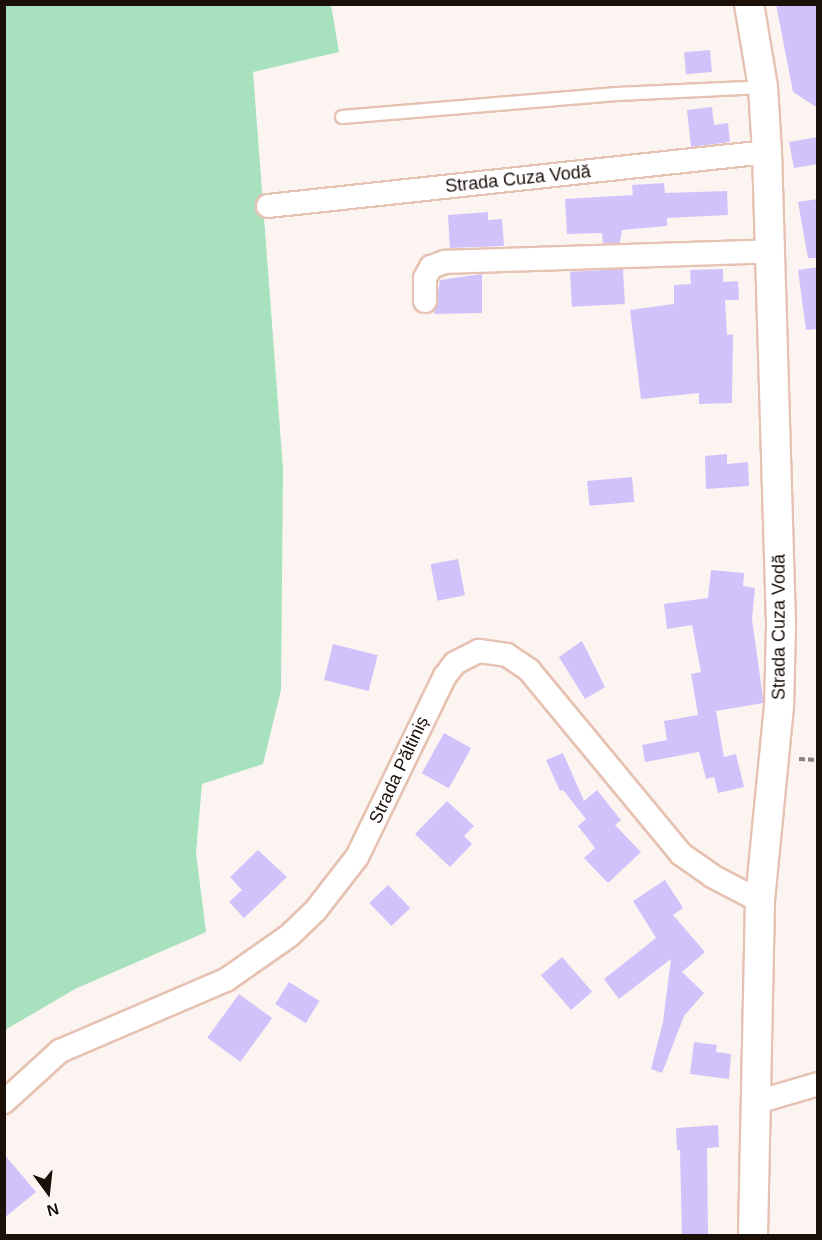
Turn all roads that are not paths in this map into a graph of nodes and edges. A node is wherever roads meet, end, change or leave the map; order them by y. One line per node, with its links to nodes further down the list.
1 (749, 4): 2 (street, Strada Cuza Vodă)
2 (763, 87): 3 (lane); 4 (street, Strada Cuza Vodă)
3 (342, 117)
4 (767, 152): 5 (street, Strada Cuza Vodă); 6 (street, Strada Cuza Vodă)
5 (268, 206)
6 (769, 251): 7 (street); 8 (street, Strada Cuza Vodă)
7 (425, 300)
8 (760, 901): 10 (street, Strada Păltiniș); 11 (street, Strada Cuza Vodă)
9 (818, 1084): 11 (street)
10 (4, 1102)
11 (757, 1102): 12 (street, Strada Cuza Vodă)
12 (753, 1236)

